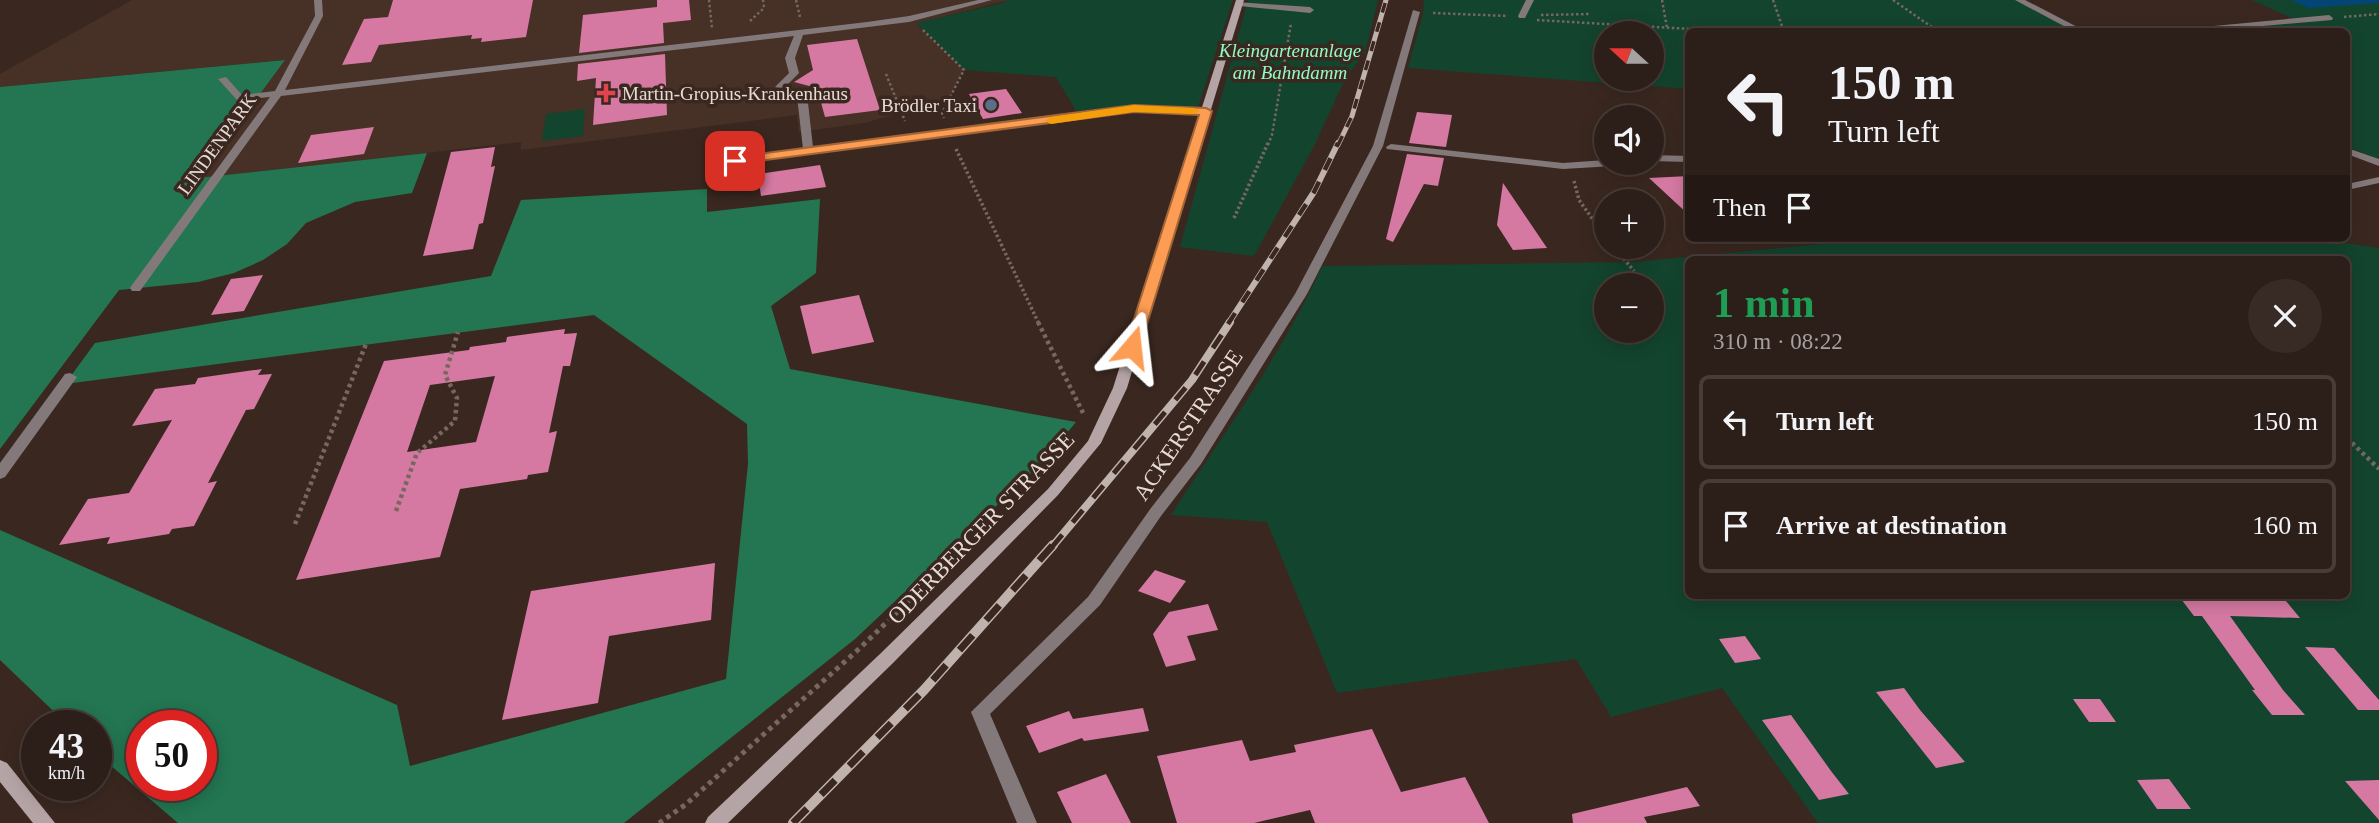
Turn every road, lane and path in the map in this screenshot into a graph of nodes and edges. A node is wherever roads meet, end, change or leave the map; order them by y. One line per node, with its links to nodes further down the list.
1 (318, 0): 26 (street, LINDENPARK)
2 (988, 0): 16 (street)
3 (1530, 0): 14 (street)
4 (1662, 0): 17 (path)
5 (1773, 0): 18 (path)
6 (1893, 0): 19 (path)
7 (2019, 0): 20 (street)
8 (1240, 2): 9 (street); 27 (main road, ODERBERGER STRASSE)
9 (1293, 8): 10 (street); 41 (path)
10 (1310, 10)
11 (1416, 12): 14 (path); 60 (street, ACKERSTRASSE)
12 (1591, 14): 14 (path)
13 (2379, 14): 15 (path)
14 (1522, 16): 17 (path)
15 (2329, 18): 21 (street)
16 (909, 19): 23 (street); 28 (path)
17 (1667, 28): 22 (path)
18 (1783, 28)
19 (1933, 28)
20 (2075, 28)
21 (2204, 28)
22 (1685, 29)
23 (800, 32): 26 (street); 31 (street)
24 (886, 74): 29 (path)
25 (223, 79): 26 (street)
26 (279, 92): 45 (street, LINDENPARK)
27 (1206, 111): 28 (street); 59 (main road, ODERBERGER STRASSE)
28 (948, 131): 29 (street); 49 (path)
29 (925, 134): 31 (street)
30 (1391, 147): 37 (street)
31 (808, 150): 40 (street)
32 (2350, 152): 35 (street)
33 (1664, 158): 34 (street)
34 (1685, 159)
35 (2379, 163)
36 (1594, 164): 37 (street)
37 (1570, 166): 42 (path)
38 (2379, 180): 39 (street)
39 (2350, 186)
40 (738, 188)
41 (1234, 218)
42 (1594, 221)
43 (1624, 259): 44 (path)
44 (1634, 271)
45 (136, 288)
46 (458, 332): 53 (path)
47 (366, 345): 54 (path)
48 (70, 377): 52 (street)
49 (1083, 425)
50 (2350, 441): 51 (path)
51 (2379, 469)
52 (0, 474)
53 (396, 511)
54 (295, 524)
55 (987, 526): 58 (path)
56 (0, 768): 57 (main road)
57 (45, 823)
58 (659, 823)
59 (715, 823)
60 (1027, 823)

